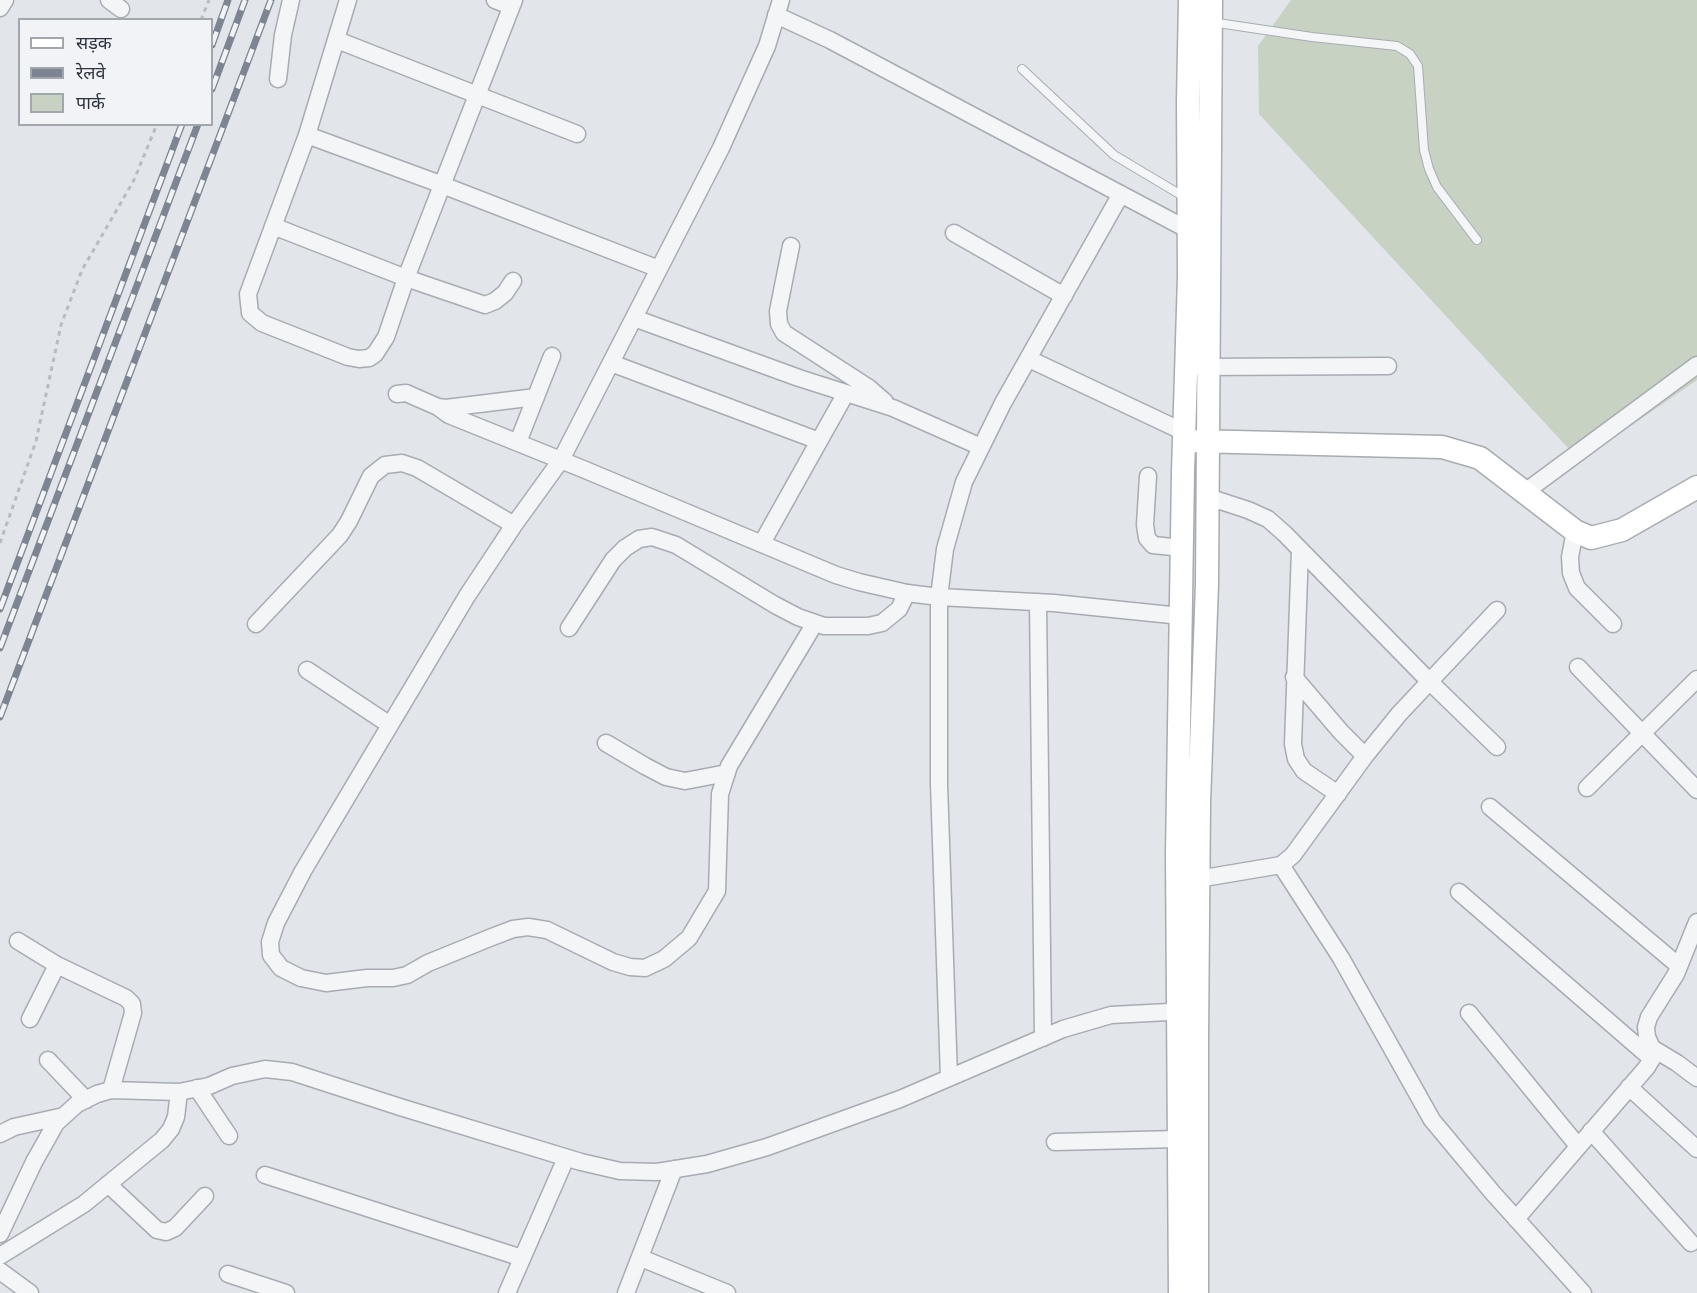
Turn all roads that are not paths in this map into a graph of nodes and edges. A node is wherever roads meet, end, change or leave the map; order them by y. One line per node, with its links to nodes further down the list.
1 (5, 0): 7 (street)
2 (291, 0): 11 (street)
3 (348, 0): 9 (street)
4 (495, 0): 5 (street)
5 (513, 3): 12 (street)
6 (779, 7): 16 (street); 25 (street)
7 (0, 8)
8 (1200, 11): 17 (street); 18 (street); 22 (lane)
9 (337, 40): 12 (street); 14 (street)
10 (1022, 69): 17 (lane)
11 (278, 79)
12 (477, 95): 13 (street); 15 (street)
13 (577, 134)
14 (307, 135): 15 (street); 19 (street)
15 (442, 184): 25 (street); 26 (street)
16 (1121, 194): 20 (street); 28 (street)
17 (1189, 199): 18 (lane); 20 (street)
18 (1210, 208): 23 (street)
19 (273, 225): 26 (street); 26 (street)
20 (1189, 231): 23 (street); 35 (street)
21 (954, 233): 28 (street)
22 (1478, 240)
23 (1210, 241): 35 (street)
24 (791, 246): 40 (street)
25 (659, 269): 29 (street)
26 (406, 278): 27 (street)
27 (513, 281)
28 (1064, 296): 31 (street)
29 (634, 318): 32 (street); 36 (street)
30 (552, 356): 38 (street)
31 (1029, 359): 41 (street); 45 (street)
32 (611, 363): 42 (street); 46 (street)
33 (1388, 366): 35 (street)
34 (1697, 366): 49 (street)
35 (1198, 367): 41 (street); 44 (street)
36 (846, 393): 40 (street); 42 (street)
37 (397, 394): 39 (street)
38 (536, 397): 39 (street); 43 (street)
39 (438, 407): 43 (street)
40 (893, 408): 45 (street)
41 (1184, 436): 44 (street); 54 (street)
42 (819, 441): 53 (street)
43 (518, 442): 46 (street)
44 (1208, 442): 49 (street); 50 (street)
45 (981, 447): 57 (street)
46 (561, 460): 51 (street); 53 (street)
47 (1148, 476): 54 (street)
48 (1697, 486): 52 (street)
49 (1525, 492): 52 (street)
50 (1208, 497): 55 (street); 81 (street)
51 (514, 525): 62 (street); 70 (street)
52 (1575, 531): 63 (street)
53 (762, 543): 56 (street)
54 (1182, 548): 60 (street)
55 (1300, 550): 67 (street); 69 (street)
56 (907, 593): 57 (street); 61 (street)
57 (939, 597): 58 (street); 93 (street)
58 (1038, 602): 60 (street); 90 (street)
59 (1497, 610): 69 (street)
60 (1181, 616): 87 (street)
61 (815, 623): 64 (street); 75 (street)
62 (256, 624)
63 (1613, 624)
64 (569, 628)
65 (1578, 667): 71 (street)
66 (307, 670): 70 (street)
67 (1294, 677): 74 (street); 78 (street)
68 (1697, 679): 71 (street)
69 (1428, 681): 73 (street); 74 (street)
70 (390, 725): 75 (street)
71 (1642, 733): 76 (street); 77 (street)
72 (606, 742): 75 (street)
73 (1497, 747)
74 (1365, 756): 78 (street)
75 (727, 773)
76 (1587, 788)
77 (1697, 790)
78 (1338, 794): 80 (street)
79 (1490, 807): 86 (street)
80 (1281, 865): 81 (street); 114 (street)
81 (1198, 879): 87 (street)
82 (1459, 892): 91 (street)
83 (1697, 922): 86 (street)
84 (18, 941): 85 (street)
85 (57, 965): 89 (street); 97 (street)
86 (1679, 966): 91 (street)
87 (1187, 1011): 90 (street); 104 (street); 113 (street)
88 (1469, 1013): 106 (street)
89 (30, 1019)
90 (1043, 1038): 93 (street)
91 (1652, 1054): 94 (street); 95 (street)
92 (48, 1060): 99 (street)
93 (949, 1078): 109 (street)
94 (1697, 1078)
95 (1629, 1087): 101 (street); 107 (street)
96 (197, 1088): 98 (street); 103 (street); 108 (street)
97 (111, 1090): 98 (street); 99 (street)
98 (179, 1092): 111 (street)
99 (86, 1100): 100 (street)
100 (64, 1116): 102 (street); 115 (street)
101 (1591, 1131): 106 (street); 116 (street)
102 (0, 1134)
103 (229, 1136)
104 (1178, 1139): 105 (street); 113 (street)
105 (1055, 1142)
106 (1578, 1146): 114 (street)
107 (1697, 1149)
108 (566, 1158): 109 (street); 118 (street)
109 (674, 1169): 119 (street)
110 (265, 1174): 118 (street)
111 (108, 1184): 112 (street); 117 (street)
112 (205, 1196)
113 (1188, 1196): 127 (street); 128 (street)
114 (1516, 1218): 129 (street)
115 (0, 1234)
116 (1691, 1243)
117 (0, 1256)
118 (522, 1258): 124 (street)
119 (640, 1258): 125 (street); 126 (street)
120 (0, 1271): 122 (street)
121 (228, 1274): 123 (street)
122 (30, 1293)
123 (286, 1293)
124 (507, 1293)
125 (626, 1293)
126 (728, 1293)
127 (1180, 1293)
128 (1197, 1293)
129 (1583, 1293)

